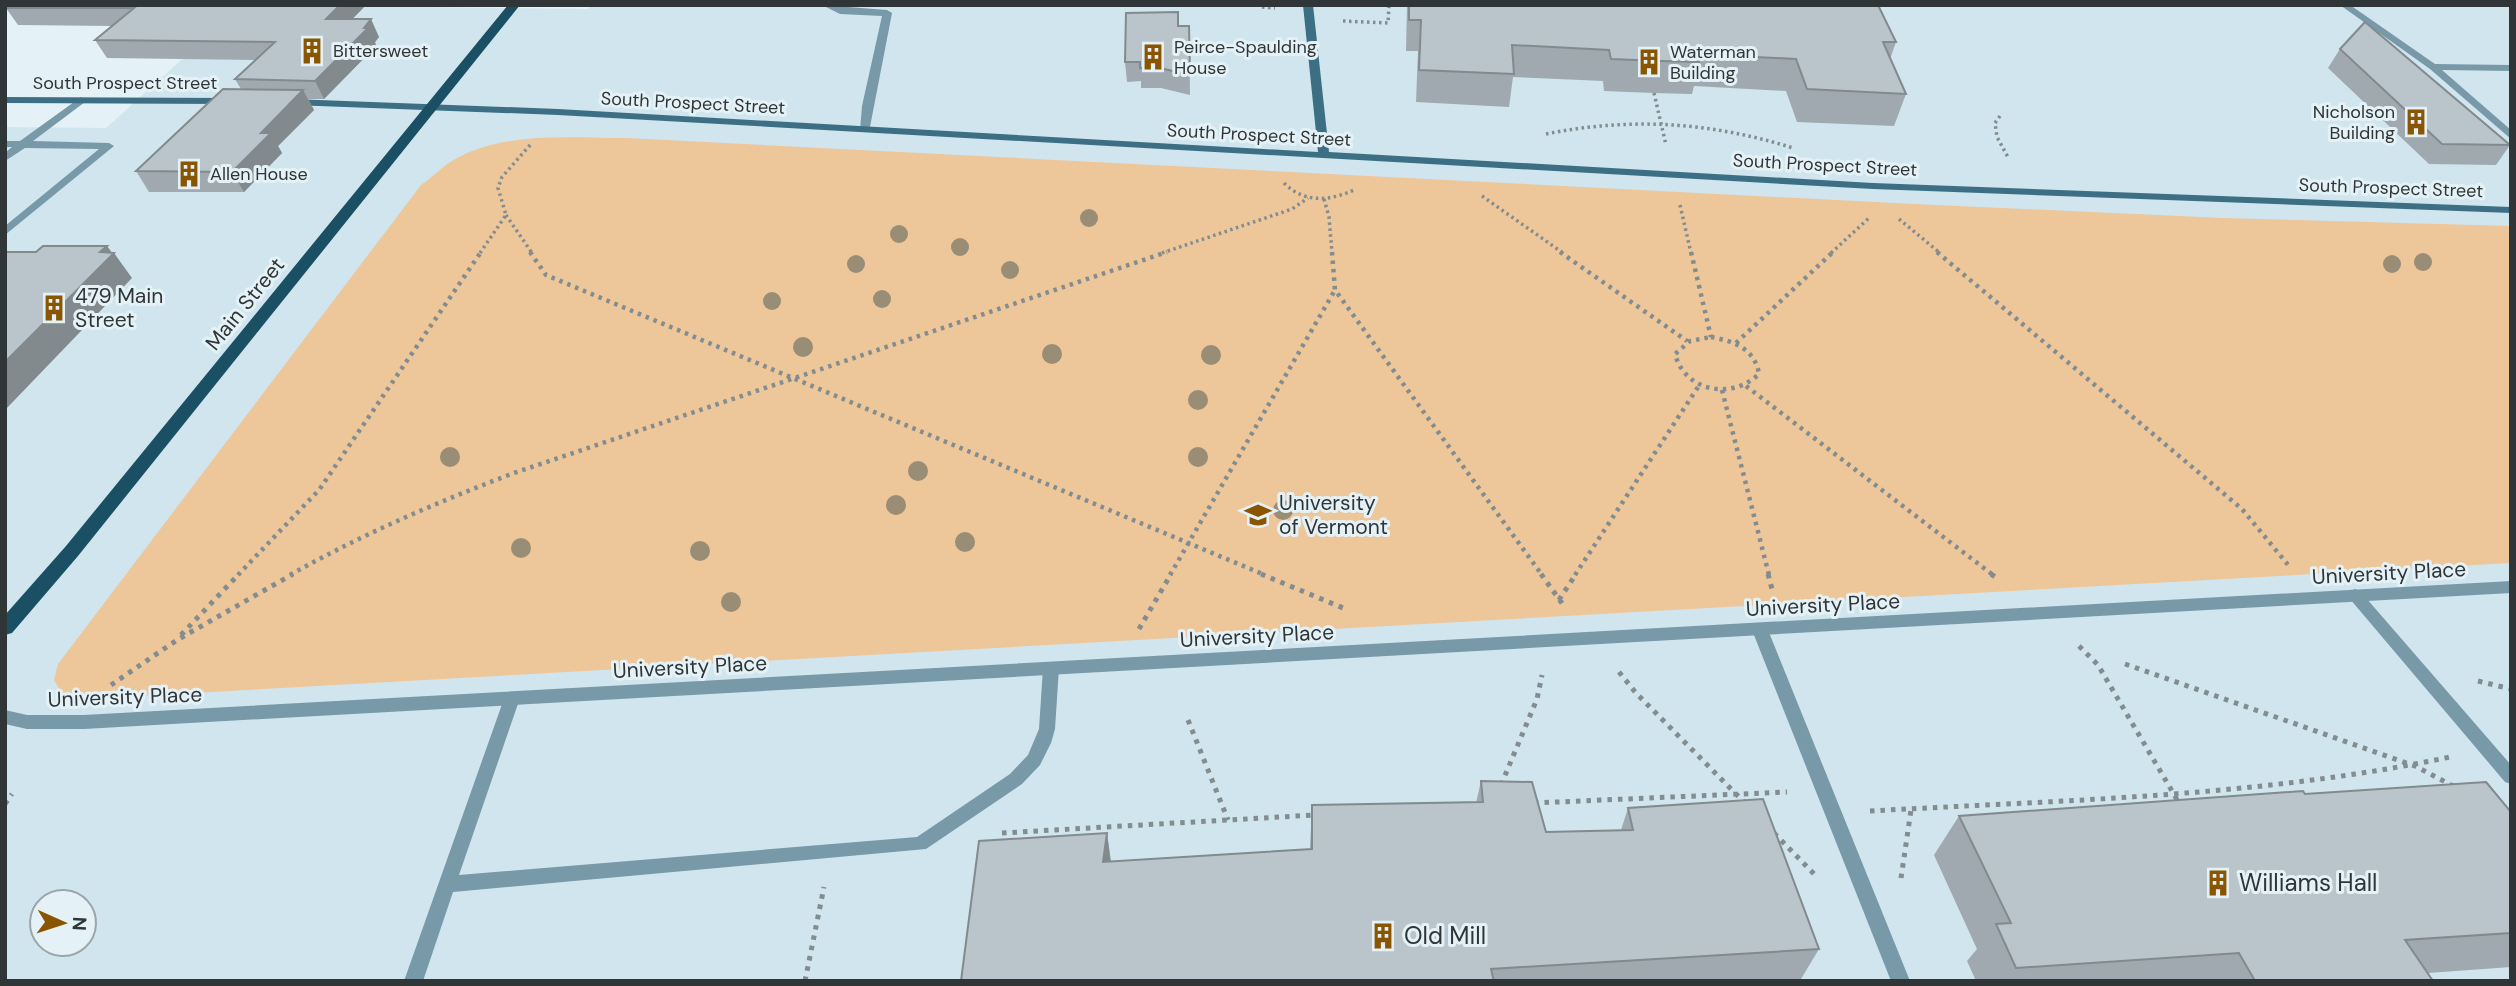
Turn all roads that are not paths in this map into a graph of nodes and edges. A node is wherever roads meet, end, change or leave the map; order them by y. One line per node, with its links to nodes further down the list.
1 (514, 5): 11 (main road, Main Street)
2 (826, 5): 12 (street)
3 (1308, 5): 16 (street)
4 (2344, 5): 5 (street)
5 (2433, 67): 6 (street); 13 (street)
6 (2511, 68)
7 (5, 100): 8 (street, South Prospect Street)
8 (81, 100): 9 (street, South Prospect Street); 15 (street)
9 (234, 101)
10 (286, 102): 11 (street, South Prospect Street)
11 (432, 106): 12 (street, South Prospect Street); 22 (main road, Main Street)
12 (865, 130): 16 (street, South Prospect Street)
13 (2511, 136)
14 (5, 144): 15 (street)
15 (22, 144): 17 (street); 19 (street)
16 (1324, 156): 18 (street, South Prospect Street)
17 (5, 158)
18 (2511, 210)
19 (5, 232)
20 (2511, 587): 21 (street, University Place)
21 (2355, 595): 23 (street, University Place); 27 (street)
22 (5, 628)
23 (1760, 629): 24 (street, University Place); 30 (street)
24 (1051, 668): 25 (street, University Place); 28 (street)
25 (512, 698): 26 (street, University Place); 28 (street)
26 (5, 717)
27 (2511, 777)
28 (447, 884): 29 (street)
29 (413, 981)
30 (1901, 981)

